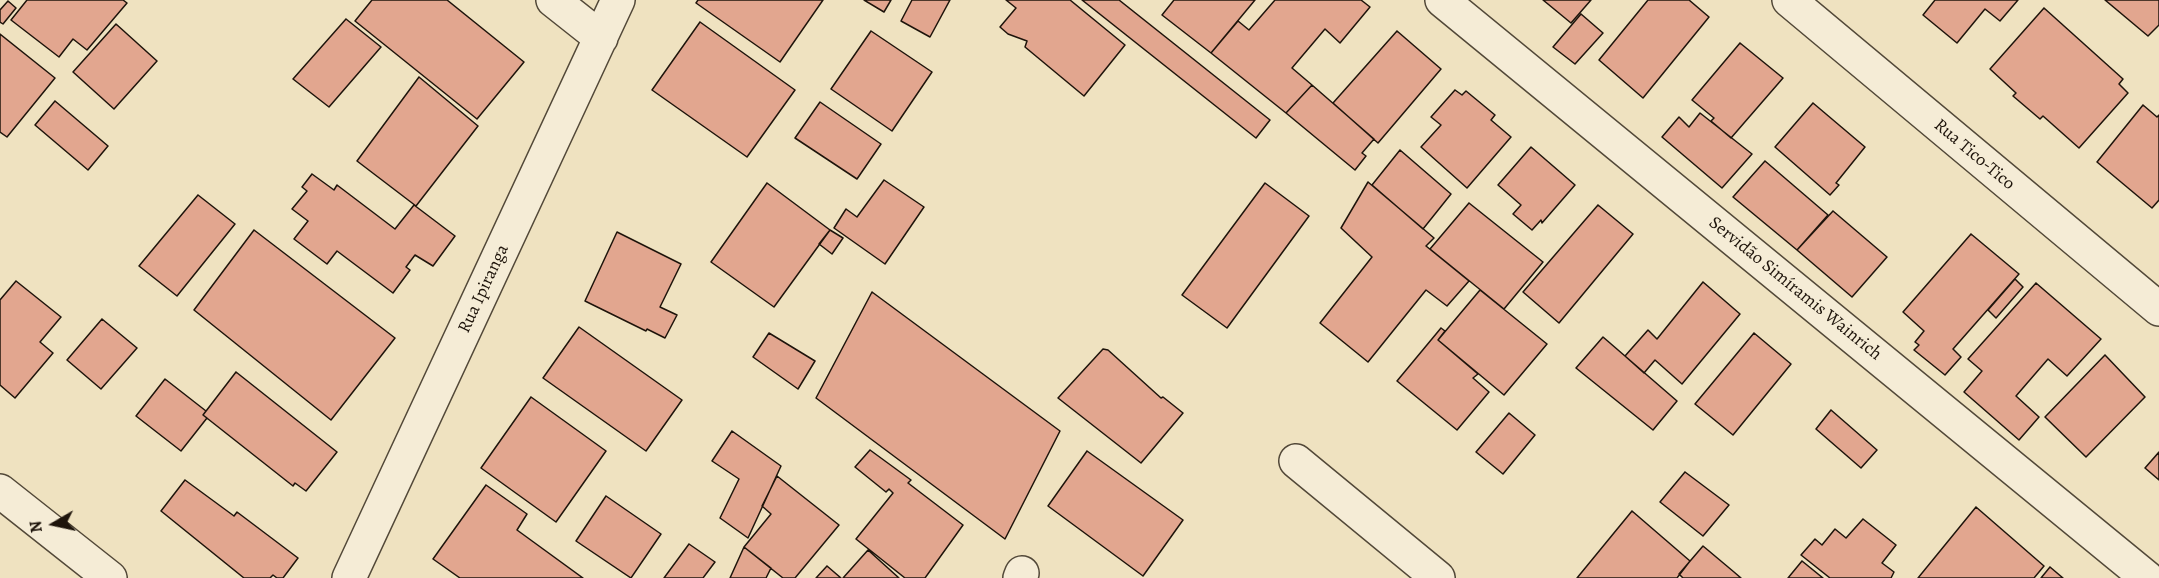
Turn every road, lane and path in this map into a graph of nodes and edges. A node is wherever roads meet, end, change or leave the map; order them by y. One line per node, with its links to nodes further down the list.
1 (553, 0): 5 (street)
2 (618, 0): 5 (street, Rua Ipiranga)
3 (1442, 0): 12 (street, Servidão Simíramis Wainrich)
4 (1789, 0): 6 (street, Rua Tico-Tico)
5 (600, 38): 10 (street, Rua Ipiranga)
6 (2159, 309)
7 (1296, 461): 11 (street)
8 (0, 491): 9 (street)
9 (110, 578)
10 (349, 578)
11 (1438, 578)
12 (2147, 578)

